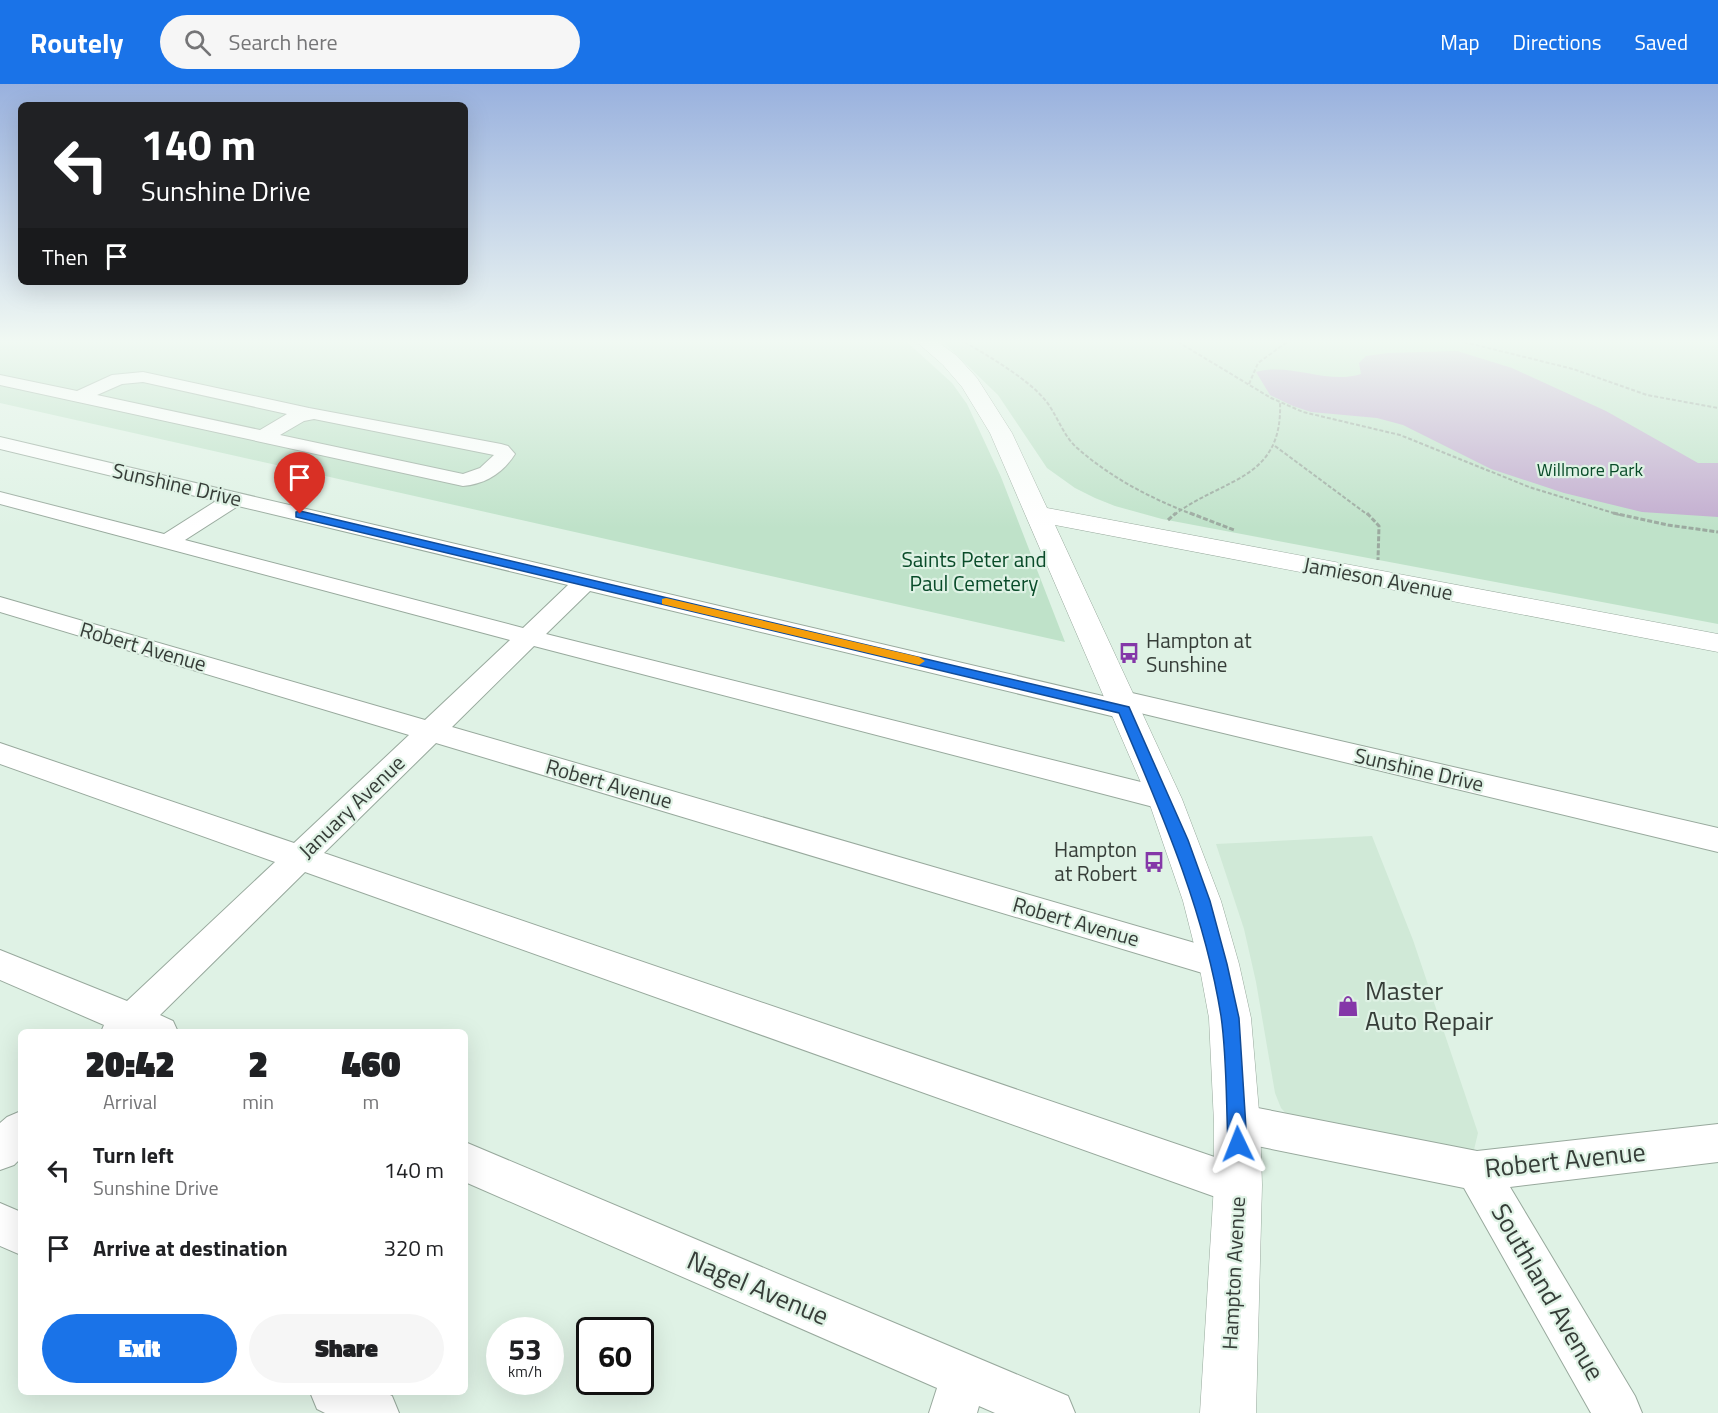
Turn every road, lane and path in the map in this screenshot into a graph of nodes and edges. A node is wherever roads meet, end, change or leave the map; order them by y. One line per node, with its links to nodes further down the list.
1 (111, 404): 10 (street)
2 (265, 404): 9 (street)
3 (985, 404): 16 (main road, Hampton Avenue)
4 (1048, 404): 15 (path)
5 (1280, 404): 12 (path)
6 (1285, 404): 17 (path)
7 (1696, 404): 8 (path)
8 (1718, 408)
9 (306, 413): 10 (street); 10 (street)
10 (262, 437)
11 (0, 443): 14 (street, Sunshine Drive)
12 (1275, 446): 15 (path); 21 (path)
13 (0, 498): 20 (street)
14 (234, 499): 20 (street); 22 (street, Sunshine Drive)
15 (1180, 510): 18 (path); 19 (path)
16 (1038, 514): 19 (main road, Jamieson Avenue); 26 (main road, Hampton Avenue)
17 (1718, 532)
18 (1241, 534)
19 (1151, 536): 21 (main road, Jamieson Avenue)
20 (167, 542): 24 (street)
21 (1377, 578): 25 (main road, Jamieson Avenue)
22 (585, 582): 24 (street, January Avenue); 26 (street, Sunshine Drive)
23 (0, 604): 27 (street, Robert Avenue)
24 (528, 637): 27 (street, January Avenue); 29 (street)
25 (1718, 643)
26 (1122, 705): 29 (main road, Hampton Avenue); 30 (street, Sunshine Drive)
27 (431, 731): 31 (street, January Avenue); 33 (street, Robert Avenue)
28 (0, 753): 31 (street)
29 (1165, 799): 33 (main road, Hampton Avenue)
30 (1718, 840)
31 (300, 857): 34 (street, January Avenue); 41 (street)
32 (0, 964): 34 (street)
33 (1219, 964): 35 (main road, Hampton Avenue)
34 (137, 1028)
35 (1237, 1124): 40 (street, Robert Avenue); 41 (main road, Hampton Avenue)
36 (18, 1133): 38 (street)
37 (1718, 1143): 40 (street, Robert Avenue)
38 (0, 1151)
39 (468, 1163): 44 (street, Nagel Avenue)
40 (1477, 1171): 49 (street, Southland Avenue)
41 (1238, 1185): 48 (main road, Hampton Avenue)
42 (0, 1224): 43 (street)
43 (18, 1233)
44 (958, 1394): 47 (street, Nagel Avenue)
45 (340, 1395): 46 (street)
46 (375, 1413)
47 (1051, 1413)
48 (1228, 1413)
49 (1618, 1413)

